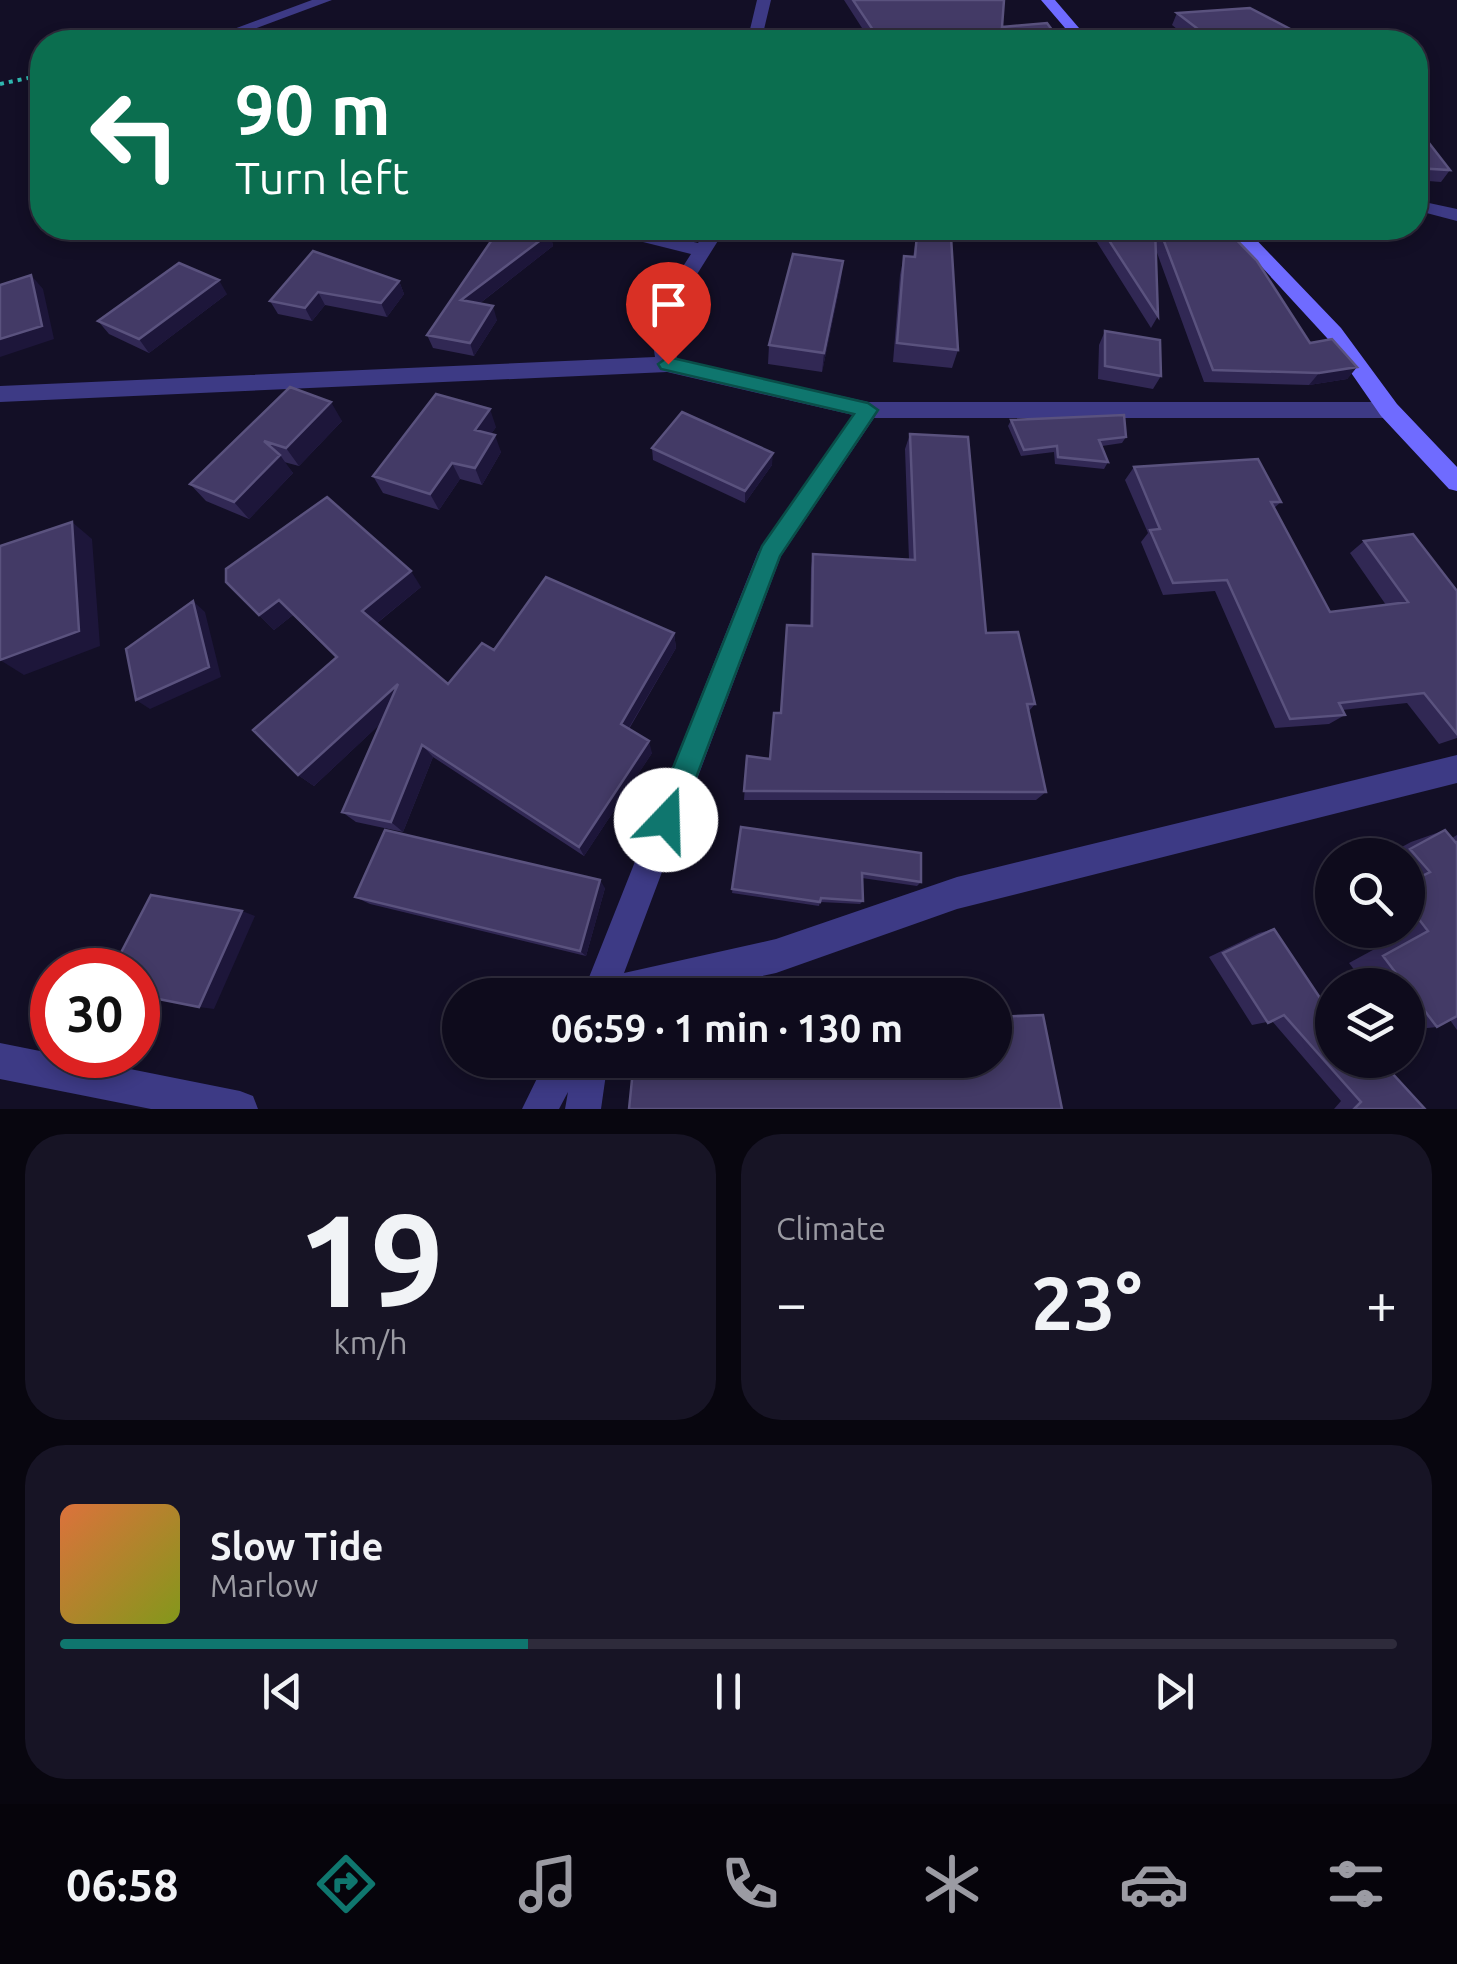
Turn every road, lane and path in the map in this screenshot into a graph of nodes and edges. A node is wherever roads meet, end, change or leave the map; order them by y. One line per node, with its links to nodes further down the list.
1 (325, 0): 4 (street)
2 (764, 0): 5 (street)
3 (1048, 0): 6 (street)
4 (240, 30)
5 (757, 30)
6 (1074, 30)
7 (30, 78): 8 (path)
8 (0, 84)
9 (1428, 208): 10 (street)
10 (1457, 215)
11 (660, 240): 14 (street)
12 (708, 240): 14 (street)
13 (1246, 240): 18 (street)
14 (701, 250): 15 (street)
15 (668, 364): 16 (street); 17 (street)
16 (0, 394)
17 (868, 410): 18 (street); 21 (street)
18 (1388, 410): 19 (street)
19 (1457, 482)
20 (1457, 769): 22 (street)
21 (607, 978)
22 (677, 978)
23 (0, 1060): 26 (street)
24 (556, 1078): 27 (street)
25 (588, 1078): 28 (street)
26 (240, 1109)
27 (540, 1109)
28 (584, 1109)

